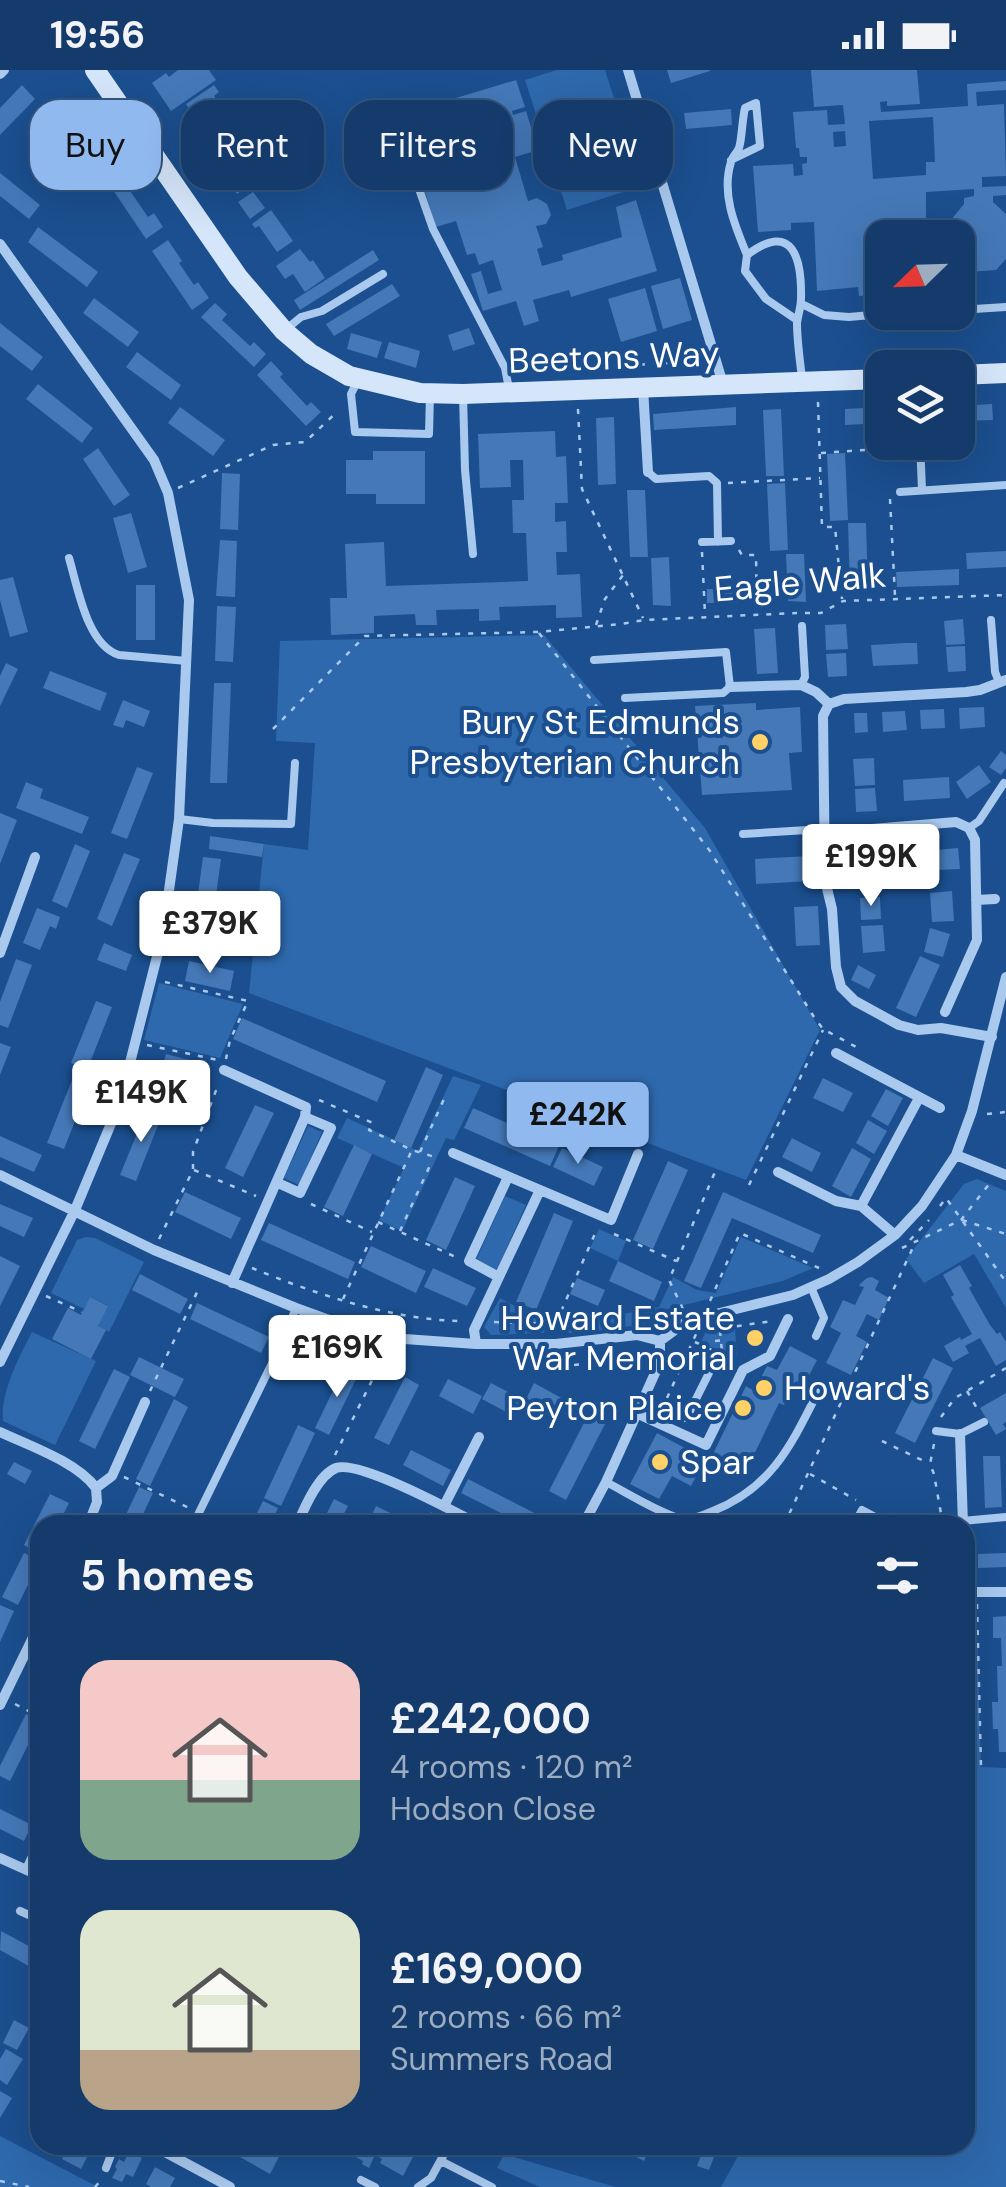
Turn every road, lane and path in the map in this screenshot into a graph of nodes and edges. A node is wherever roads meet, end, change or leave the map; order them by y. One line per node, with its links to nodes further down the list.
1 (95, 70): 13 (street, Beetons Way)
2 (628, 70): 21 (street)
3 (731, 160): 3 (lane); 6 (lane)
4 (419, 190): 23 (lane)
5 (0, 244): 37 (street)
6 (747, 256): 8 (lane); 12 (lane)
7 (382, 274): 13 (lane)
8 (802, 304): 11 (lane); 12 (lane)
9 (1006, 306): 10 (lane)
10 (975, 309)
11 (865, 316)
12 (797, 320): 20 (lane)
13 (284, 331): 18 (street, Beetons Way)
14 (697, 363): 15 (path)
15 (588, 369)
16 (1006, 374): 17 (street)
17 (975, 375)
18 (354, 377): 24 (street, Beetons Way); 24 (lane)
19 (865, 380): 20 (street, Beetons Way)
20 (810, 383): 21 (street, Beetons Way); 29 (path)
21 (724, 385): 22 (street, Beetons Way)
22 (643, 388): 23 (street, Beetons Way); 31 (street)
23 (510, 393): 25 (street, Beetons Way)
24 (430, 394): 25 (street, Beetons Way)
25 (463, 394): 41 (lane)
26 (342, 408): 37 (path)
27 (578, 408): 43 (path)
28 (865, 449): 29 (path)
29 (820, 453): 32 (path)
30 (921, 460): 35 (lane)
31 (648, 472): 33 (lane)
32 (820, 478): 33 (path); 46 (path)
33 (717, 483): 40 (lane)
34 (1006, 485): 35 (lane)
35 (922, 490): 36 (lane)
36 (900, 492): 45 (path)
37 (168, 493): 55 (street)
38 (732, 541): 40 (lane); 47 (path)
39 (702, 542): 40 (lane); 48 (path)
40 (718, 542)
41 (473, 554)
42 (68, 558): 55 (lane)
43 (624, 574): 49 (path); 51 (path)
44 (1006, 594): 45 (path, Eagle Walk)
45 (895, 599): 46 (path, Eagle Walk)
46 (842, 601): 47 (path, Eagle Walk)
47 (757, 614): 48 (path, Eagle Walk)
48 (705, 616): 49 (path, Eagle Walk)
49 (644, 620): 51 (path, Eagle Walk)
50 (991, 620): 56 (lane)
51 (596, 625): 53 (path, Eagle Walk)
52 (802, 626): 57 (lane)
53 (538, 632): 61 (path, Eagle Walk); 98 (path)
54 (594, 660): 58 (lane)
55 (186, 661): 64 (street)
56 (1002, 681): 60 (street)
57 (802, 684): 58 (street); 60 (street)
58 (730, 687): 59 (lane)
59 (625, 698)
60 (829, 704): 66 (street)
61 (273, 729)
62 (295, 763): 64 (lane)
63 (1004, 784): 65 (lane)
64 (179, 818): 73 (street)
65 (969, 828): 66 (street); 70 (street)
66 (824, 831): 67 (lane); 75 (street)
67 (743, 834)
68 (34, 858): 71 (street)
69 (995, 899): 70 (street)
70 (976, 900): 74 (street)
71 (0, 953)
72 (1006, 977): 75 (street)
73 (151, 978): 76 (street); 78 (path)
74 (945, 1012)
75 (992, 1037): 89 (street)
76 (135, 1042): 78 (path); 104 (street)
77 (836, 1053): 79 (street)
78 (224, 1070): 82 (street); 91 (path)
79 (920, 1098): 81 (street); 103 (street)
80 (444, 1099): 87 (path)
81 (940, 1108)
82 (305, 1112): 85 (path); 97 (street); 100 (street)
83 (1006, 1112): 84 (path)
84 (987, 1114)
85 (412, 1150): 87 (path); 107 (path)
86 (453, 1152): 90 (path); 96 (street)
87 (420, 1154): 90 (path)
88 (638, 1154): 106 (street)
89 (956, 1155): 94 (street); 111 (street)
90 (433, 1158): 108 (path)
91 (192, 1170): 102 (path); 114 (path)
92 (716, 1172): 115 (path)
93 (778, 1172): 103 (street)
94 (1003, 1174): 105 (path)
95 (0, 1175): 104 (street)
96 (508, 1177): 99 (street); 116 (street)
97 (278, 1183): 100 (street); 102 (street)
98 (749, 1184)
99 (540, 1190): 106 (street); 120 (street)
100 (300, 1193): 109 (path)
101 (946, 1198): 105 (path)
102 (270, 1201): 117 (street)
103 (861, 1206): 111 (street)
104 (75, 1210): 114 (street); 124 (street)
105 (961, 1220): 110 (path); 112 (path); 122 (path)
106 (600, 1221): 115 (path); 133 (path)
107 (378, 1222): 108 (path); 109 (path)
108 (400, 1232): 116 (path)
109 (373, 1233): 125 (path)
110 (1006, 1234)
111 (895, 1235): 123 (street)
112 (915, 1244): 113 (path); 162 (path)
113 (901, 1248)
114 (154, 1250): 119 (street)
115 (677, 1261): 128 (path)
116 (468, 1262): 120 (street)
117 (241, 1264): 121 (street); 125 (path)
118 (820, 1268): 126 (path)
119 (207, 1272): 121 (street); 151 (path)
120 (499, 1277): 132 (street)
121 (232, 1282): 127 (street)
122 (1006, 1282)
123 (811, 1287): 135 (lane); 138 (street)
124 (35, 1291): 129 (path); 145 (street)
125 (342, 1301): 132 (path)
126 (710, 1302)
127 (296, 1308): 136 (street); 168 (lane)
128 (684, 1310)
129 (82, 1312)
130 (620, 1313): 133 (path)
131 (788, 1319): 134 (path); 147 (street)
132 (478, 1322): 133 (path); 141 (street)
133 (556, 1324)
134 (720, 1329): 137 (path); 140 (path)
135 (816, 1336)
136 (392, 1339): 141 (street); 163 (path)
137 (724, 1340): 139 (path); 143 (path)
138 (660, 1341): 141 (street); 144 (street)
139 (715, 1341)
140 (694, 1342): 142 (path); 143 (path)
141 (476, 1344)
142 (690, 1352): 144 (path); 153 (path)
143 (722, 1354): 147 (path)
144 (660, 1357): 146 (path); 152 (street)
145 (0, 1362)
146 (574, 1365)
147 (743, 1370): 152 (street)
148 (709, 1372): 153 (lane)
149 (821, 1386): 174 (lane)
150 (967, 1390): 154 (path)
151 (145, 1402): 161 (street)
152 (639, 1407): 153 (lane); 164 (street)
153 (661, 1410)
154 (984, 1422): 157 (lane)
155 (936, 1431): 157 (lane)
156 (0, 1432): 165 (street)
157 (960, 1434): 178 (street)
158 (478, 1437): 166 (street)
159 (882, 1441): 160 (path)
160 (930, 1464)
161 (114, 1472): 165 (street); 168 (path)
162 (809, 1474): 167 (path); 175 (path)
163 (324, 1477): 166 (street); 170 (street)
164 (606, 1482): 172 (street); 173 (lane)
165 (96, 1488): 169 (street)
166 (444, 1506): 171 (street)
167 (862, 1510): 176 (lane); 177 (lane)
168 (199, 1513)
169 (92, 1515)
170 (301, 1515)
171 (461, 1515)
172 (588, 1515)
173 (673, 1515)
174 (704, 1515)
175 (789, 1515)
176 (859, 1515)
177 (871, 1515)
178 (962, 1515)
179 (1006, 1517): 180 (lane)
180 (975, 1521)
181 (975, 1592): 182 (street)
182 (1006, 1592)
183 (30, 1644): 185 (street)
184 (975, 1644): 187 (path)
185 (2, 1701): 188 (path)
186 (975, 1710): 187 (path)
187 (980, 1710): 189 (path)
188 (30, 1713)
189 (981, 1766)
190 (0, 1858): 192 (street)
191 (30, 1861): 192 (lane)
192 (26, 1870): 193 (street)
193 (30, 1872)
194 (20, 1912): 195 (lane)
195 (30, 1916)
196 (111, 2155): 200 (lane)
197 (171, 2155): 204 (street)
198 (444, 2155): 199 (lane)
199 (440, 2162): 206 (lane); 207 (lane)
200 (106, 2168)
201 (0, 2180): 203 (path)
202 (361, 2180): 205 (lane)
203 (30, 2187)
204 (230, 2187)
205 (375, 2187)
206 (418, 2187)
207 (492, 2187)

